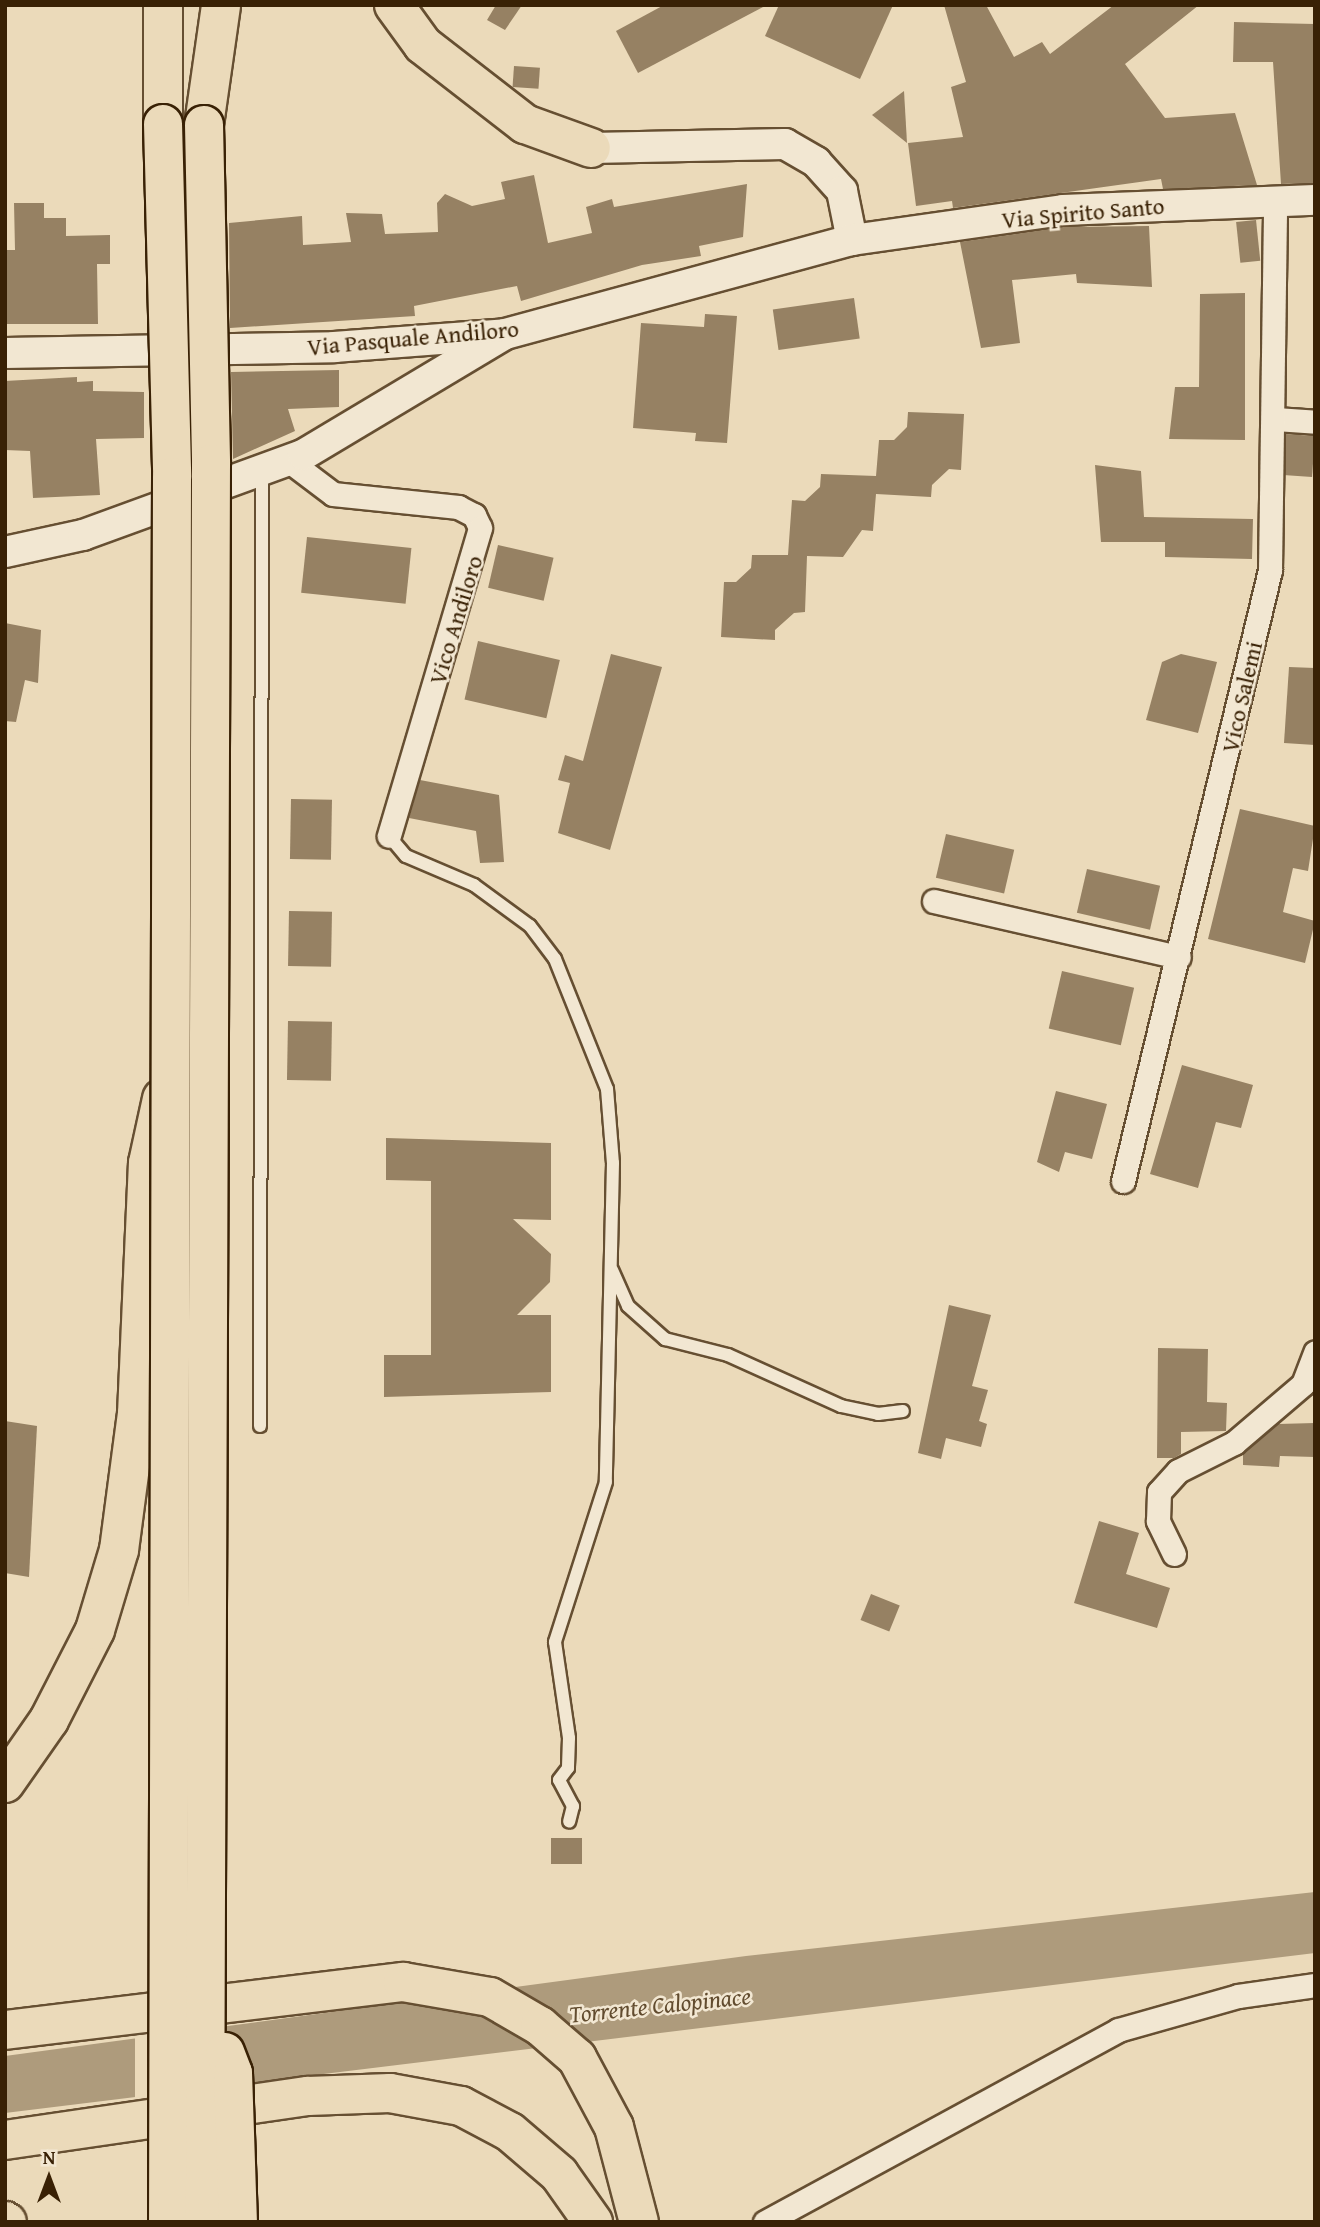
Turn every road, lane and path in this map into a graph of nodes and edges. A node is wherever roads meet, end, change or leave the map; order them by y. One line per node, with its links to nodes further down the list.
1 (147, 5): 6 (highway)
2 (163, 5): 6 (highway)
3 (203, 5): 7 (highway)
4 (221, 5): 7 (highway)
5 (394, 5): 8 (highway)
6 (163, 86): 21 (highway, bridge)
7 (204, 125): 31 (highway, bridge)
8 (591, 148): 11 (street)
9 (1275, 201): 10 (street, Via Spirito Santo); 11 (street, Via Spirito Santo); 14 (street, Vico Salemi)
10 (1313, 206)
11 (852, 240): 12 (street, Via Pasquale Andiloro)
12 (505, 334): 13 (street, Via Pasquale Andiloro); 16 (street)
13 (5, 353)
14 (1276, 419): 15 (street); 20 (street, Vico Salemi)
15 (1315, 422)
16 (275, 465): 17 (street); 18 (street, Vico Andiloro); 26 (lane)
17 (5, 552)
18 (389, 836): 23 (lane)
19 (934, 901): 20 (street)
20 (1179, 957): 22 (street, Vico Salemi)
21 (172, 1056): 28 (highway, bridge); 34 (highway, bridge)
22 (1123, 1181)
23 (610, 1266): 25 (lane); 29 (lane)
24 (1315, 1352): 27 (street)
25 (903, 1411)
26 (260, 1426)
27 (1174, 1553)
28 (5, 1783)
29 (569, 1822)
30 (1315, 1985): 39 (street)
31 (209, 2015): 35 (highway, bridge); 36 (highway, bridge)
32 (5, 2030): 38 (highway)
33 (5, 2140): 37 (highway)
34 (168, 2222)
35 (205, 2222)
36 (238, 2222)
37 (593, 2222)
38 (639, 2222)
39 (765, 2222)

